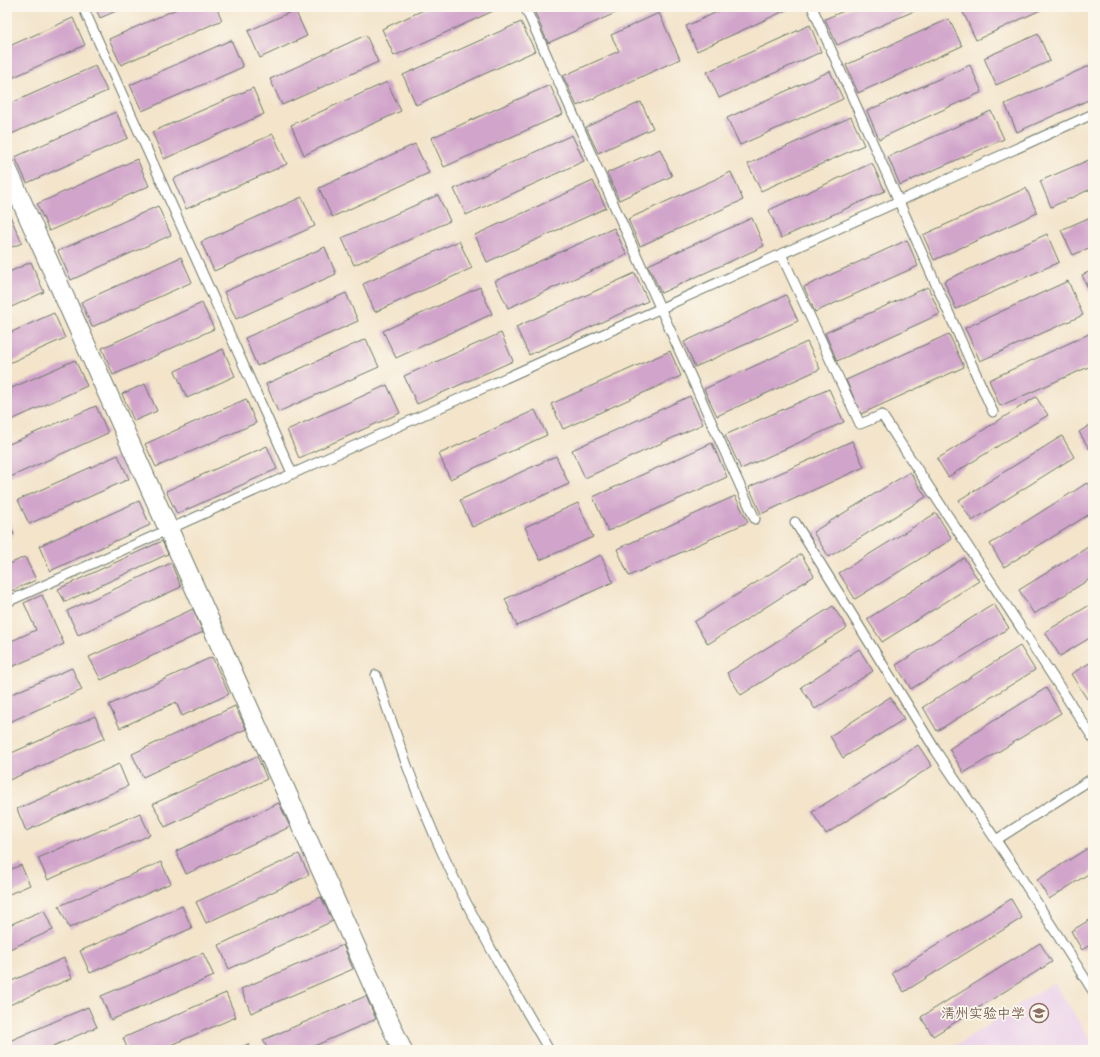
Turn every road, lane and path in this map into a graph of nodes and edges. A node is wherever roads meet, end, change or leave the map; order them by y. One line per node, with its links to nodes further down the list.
1 (83, 7): 10 (lane)
2 (525, 7): 8 (lane)
3 (812, 7): 6 (lane)
4 (1093, 114): 6 (lane)
5 (7, 169): 13 (street)
6 (899, 201): 7 (lane); 9 (lane)
7 (781, 254): 8 (lane); 16 (lane)
8 (660, 308): 10 (lane); 11 (lane)
9 (993, 412)
10 (292, 473): 13 (lane)
11 (756, 519)
12 (795, 522): 18 (lane)
13 (168, 529): 14 (lane); 20 (street)
14 (7, 602)
15 (376, 675): 21 (lane)
16 (1093, 738)
17 (1093, 778): 18 (lane)
18 (996, 840): 19 (lane)
19 (1093, 991)
20 (402, 1050)
21 (548, 1050)

